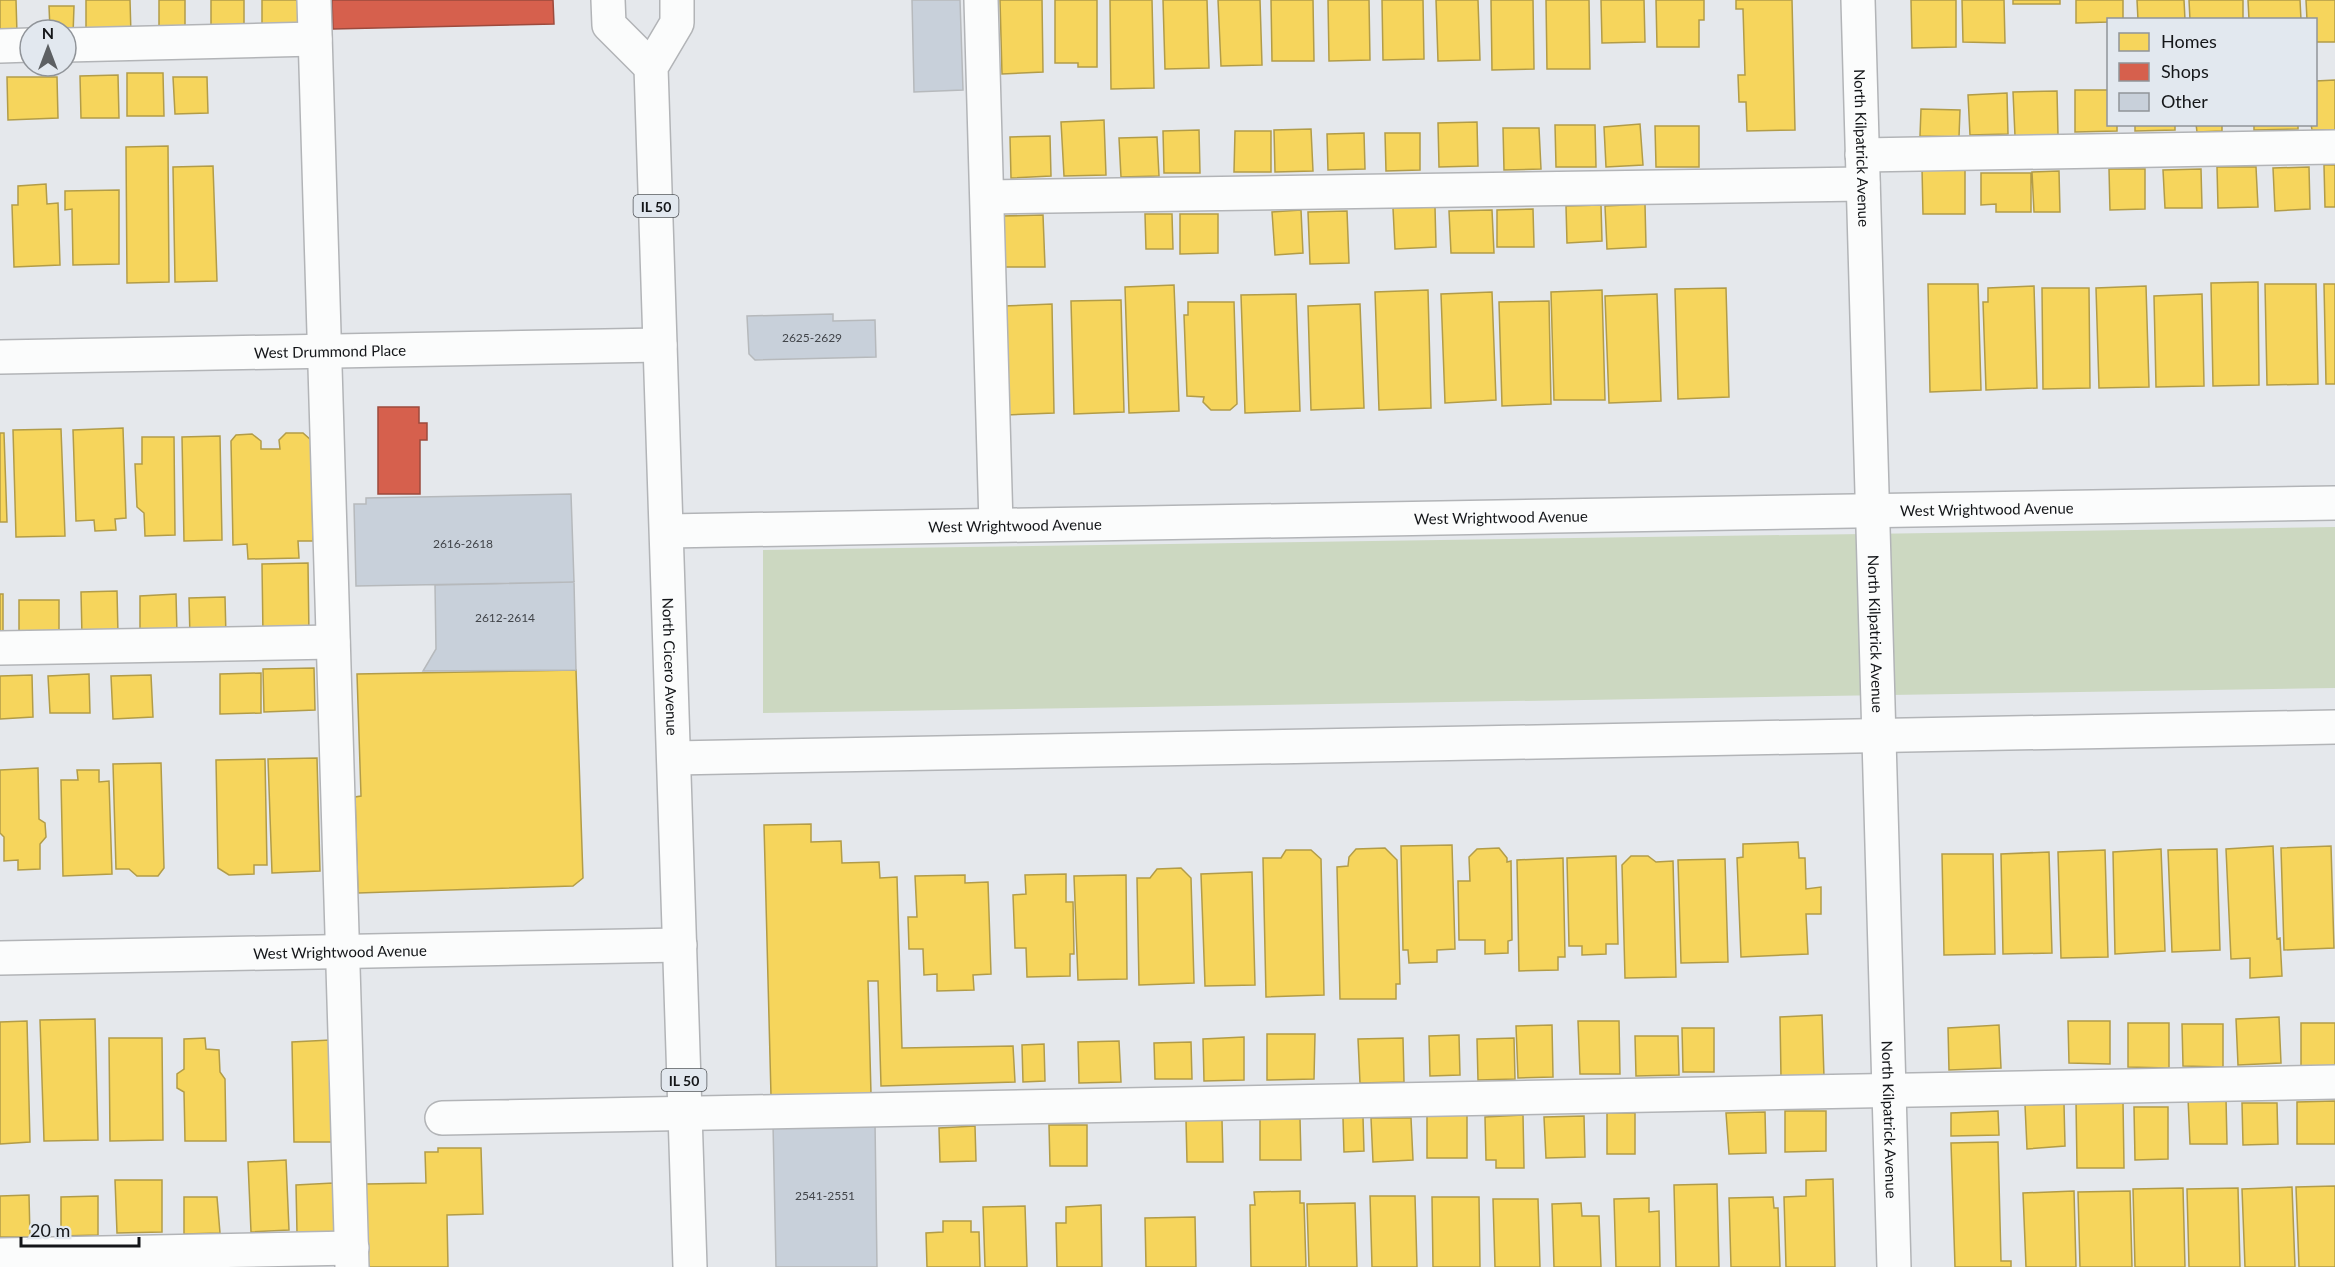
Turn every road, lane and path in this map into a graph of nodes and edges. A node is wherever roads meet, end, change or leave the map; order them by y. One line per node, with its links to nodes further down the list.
1 (314, 0): 6 (street)
2 (608, 0): 10 (street)
3 (677, 0): 10 (street)
4 (981, 0): 13 (street)
5 (1858, 0): 12 (street, North Kilpatrick Avenue)
6 (315, 39): 8 (street); 15 (street)
7 (18, 45): 9 (street)
8 (78, 45)
9 (0, 46)
10 (651, 67): 14 (street, North Cicero Avenue / IL 50)
11 (2335, 147): 12 (street)
12 (1863, 170): 13 (street); 18 (street, North Kilpatrick Avenue)
13 (988, 197): 19 (street)
14 (660, 345): 15 (street, West Drummond Place); 20 (street, North Cicero Avenue / IL 50)
15 (324, 351): 16 (street, West Drummond Place); 21 (street)
16 (0, 357)
17 (2335, 503): 18 (street, West Wrightwood Avenue)
18 (1873, 510): 19 (street, West Wrightwood Avenue); 24 (street, North Kilpatrick Avenue)
19 (996, 525): 20 (street, West Wrightwood Avenue)
20 (667, 531): 25 (street, North Cicero Avenue / IL 50)
21 (333, 642): 22 (street); 27 (street)
22 (0, 648)
23 (2335, 727): 24 (street)
24 (1879, 736): 25 (street); 30 (street, North Kilpatrick Avenue)
25 (674, 758): 26 (street, North Cicero Avenue / IL 50)
26 (680, 945): 27 (street, West Wrightwood Avenue); 31 (street, North Cicero Avenue / IL 50)
27 (343, 952): 28 (street, West Wrightwood Avenue); 34 (street)
28 (0, 958)
29 (2335, 1082): 30 (street)
30 (1889, 1091): 31 (street); 36 (street, North Kilpatrick Avenue)
31 (685, 1112): 32 (street); 35 (street, North Cicero Avenue / IL 50)
32 (442, 1118)
33 (0, 1255): 34 (street)
34 (352, 1257)
35 (690, 1267)
36 (1894, 1267)

